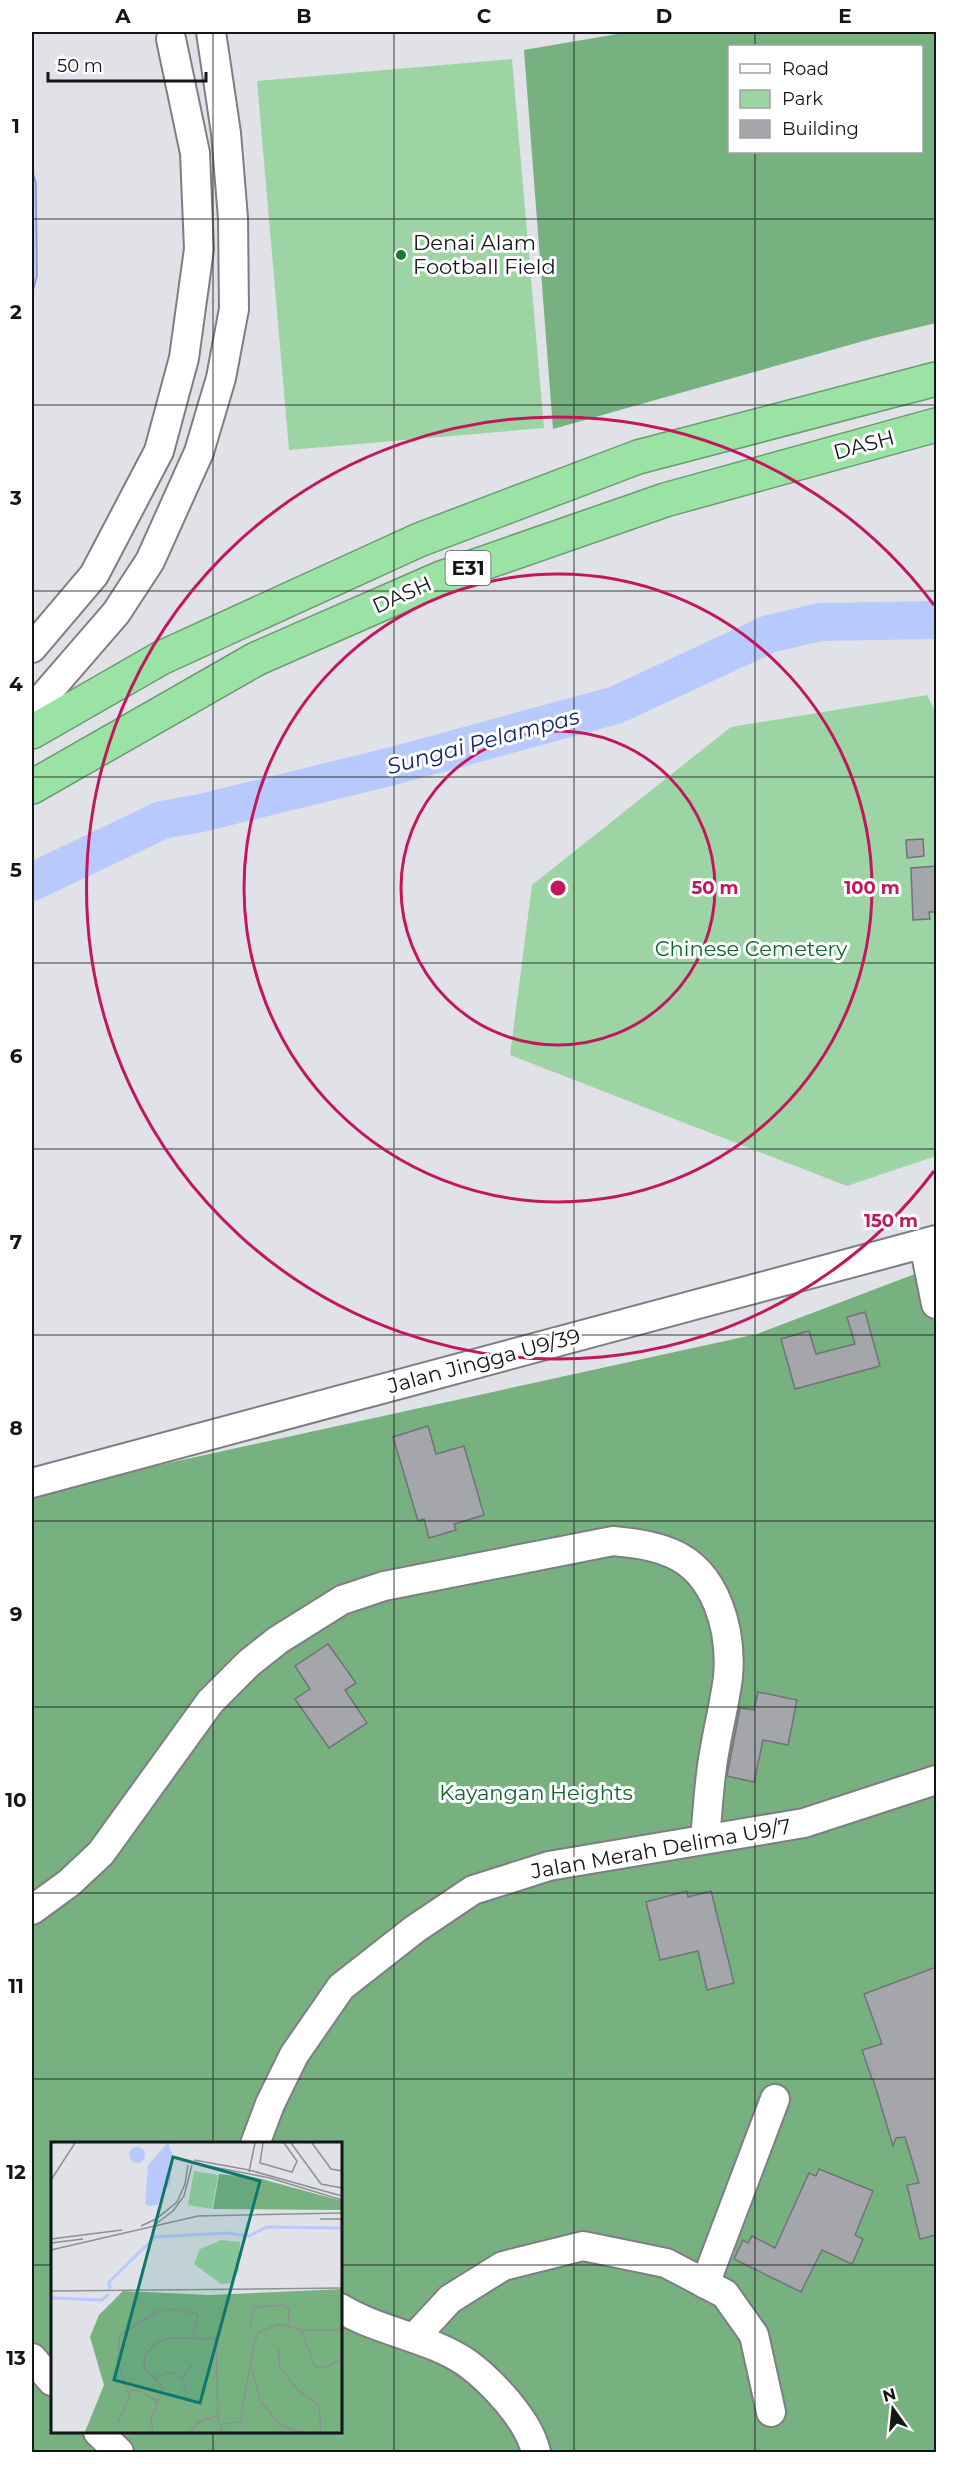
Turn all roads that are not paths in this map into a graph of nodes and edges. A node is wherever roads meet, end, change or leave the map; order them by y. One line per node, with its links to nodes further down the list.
1 (201, 32): 3 (street)
2 (211, 32): 7 (street)
3 (161, 35): 6 (street)
4 (936, 379): 8 (highway, DASH / E31)
5 (936, 426): 9 (highway, DASH / E31)
6 (32, 648)
7 (32, 710)
8 (32, 732)
9 (32, 787)
10 (930, 1242): 11 (street); 12 (street, Jalan Jingga U9/39)
11 (936, 1304)
12 (32, 1483)
13 (936, 1780): 14 (street, Jalan Merah Delima U9/7)
14 (705, 1839): 15 (street); 17 (street, Jalan Merah Delima U9/7)
15 (32, 1910)
16 (775, 2099): 18 (street)
17 (256, 2142)
18 (705, 2284): 20 (street); 23 (street)
19 (342, 2309): 20 (street)
20 (414, 2338): 26 (street)
21 (32, 2358): 22 (street)
22 (51, 2380)
23 (771, 2412)
24 (99, 2433): 25 (street)
25 (119, 2452)
26 (536, 2452)

